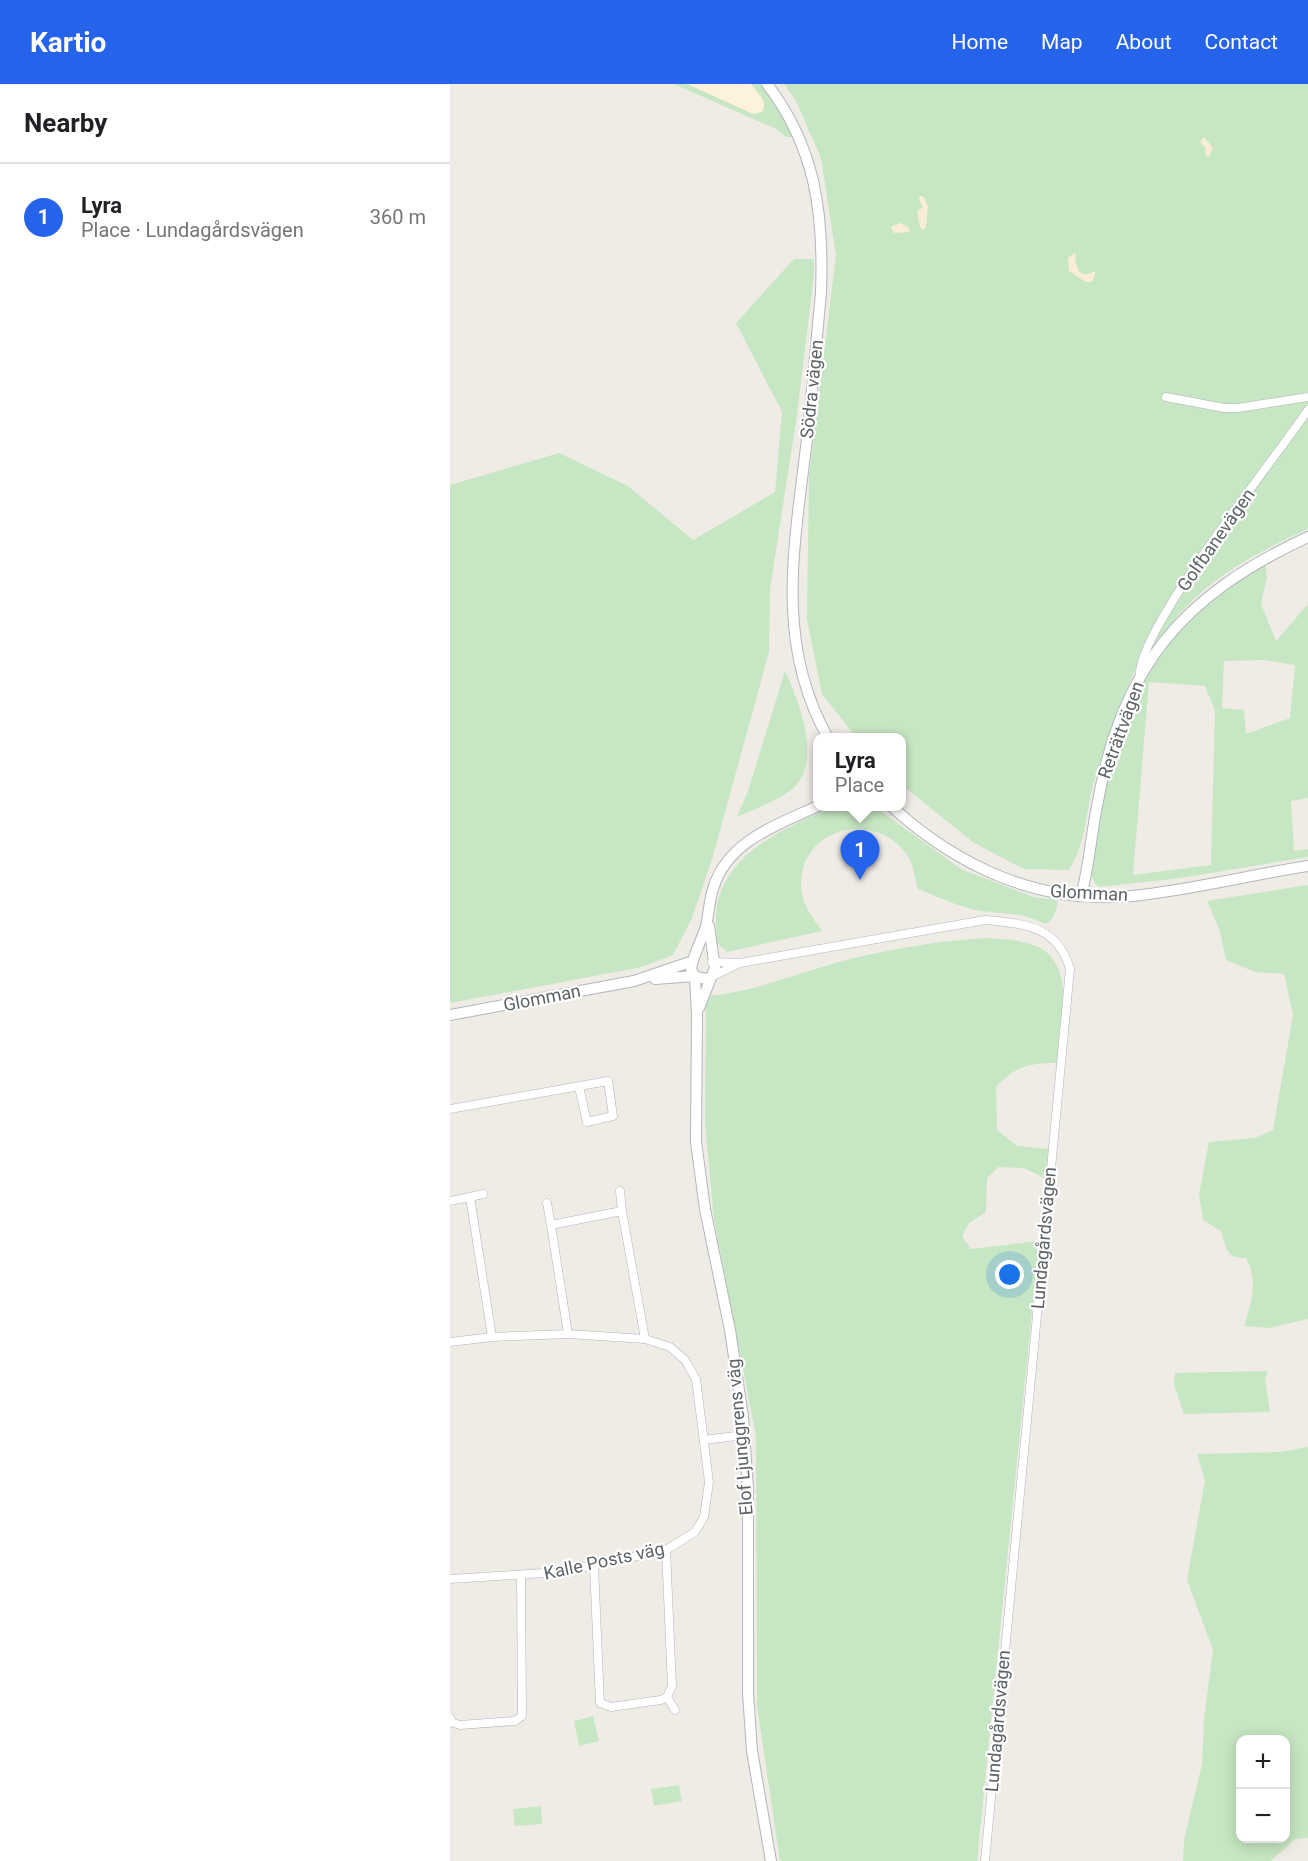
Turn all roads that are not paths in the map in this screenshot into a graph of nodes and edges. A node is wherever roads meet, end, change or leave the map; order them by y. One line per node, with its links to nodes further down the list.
1 (767, 84): 7 (street, Södra vägen)
2 (1166, 397): 3 (street)
3 (1308, 397)
4 (1308, 410): 6 (street, Golfbanevägen)
5 (1308, 537): 6 (street, Reträttvägen)
6 (1140, 677): 13 (street, Reträttvägen)
7 (813, 703): 8 (street, Södra vägen); 9 (street, Södra vägen)
8 (826, 733)
9 (831, 733)
10 (813, 808): 14 (street)
11 (896, 811): 13 (street, Glomman)
12 (1308, 866): 13 (street, Glomman)
13 (1081, 896)
14 (708, 918): 15 (street); 16 (street)
15 (694, 960): 16 (street); 18 (street); 20 (street, Glomman)
16 (712, 961): 17 (street, Lundagårdsvägen); 19 (street)
17 (740, 963): 19 (street, Lundagårdsvägen); 46 (street, Lundagårdsvägen)
18 (694, 977): 19 (street); 20 (street, Glomman); 21 (street, Elof Ljunggrens väg)
19 (710, 978): 21 (street, Elof Ljunggrens väg)
20 (634, 981): 22 (street, Glomman)
21 (698, 1014): 36 (street, Elof Ljunggrens väg)
22 (450, 1015)
23 (579, 1087): 23 (street); 24 (street)
24 (450, 1109)
25 (620, 1191): 30 (street)
26 (483, 1194): 27 (street)
27 (470, 1197): 28 (street); 33 (street)
28 (450, 1201)
29 (547, 1203): 31 (street)
30 (622, 1212): 31 (street); 34 (street)
31 (551, 1225): 32 (street)
32 (568, 1334): 33 (street, Kalle Posts väg); 34 (street, Kalle Posts väg)
33 (492, 1337): 35 (street, Kalle Posts väg)
34 (645, 1339): 37 (street, Kalle Posts väg)
35 (450, 1342)
36 (744, 1435): 37 (street); 45 (street, Elof Ljunggrens väg)
37 (704, 1440): 38 (street, Kalle Posts väg)
38 (666, 1550): 39 (street, Kalle Posts väg); 42 (street)
39 (594, 1566): 40 (street, Kalle Posts väg); 42 (street)
40 (520, 1576): 41 (street, Kalle Posts väg); 44 (street)
41 (450, 1579)
42 (667, 1697): 43 (street)
43 (675, 1710)
44 (450, 1718)
45 (771, 1861)
46 (985, 1861)

